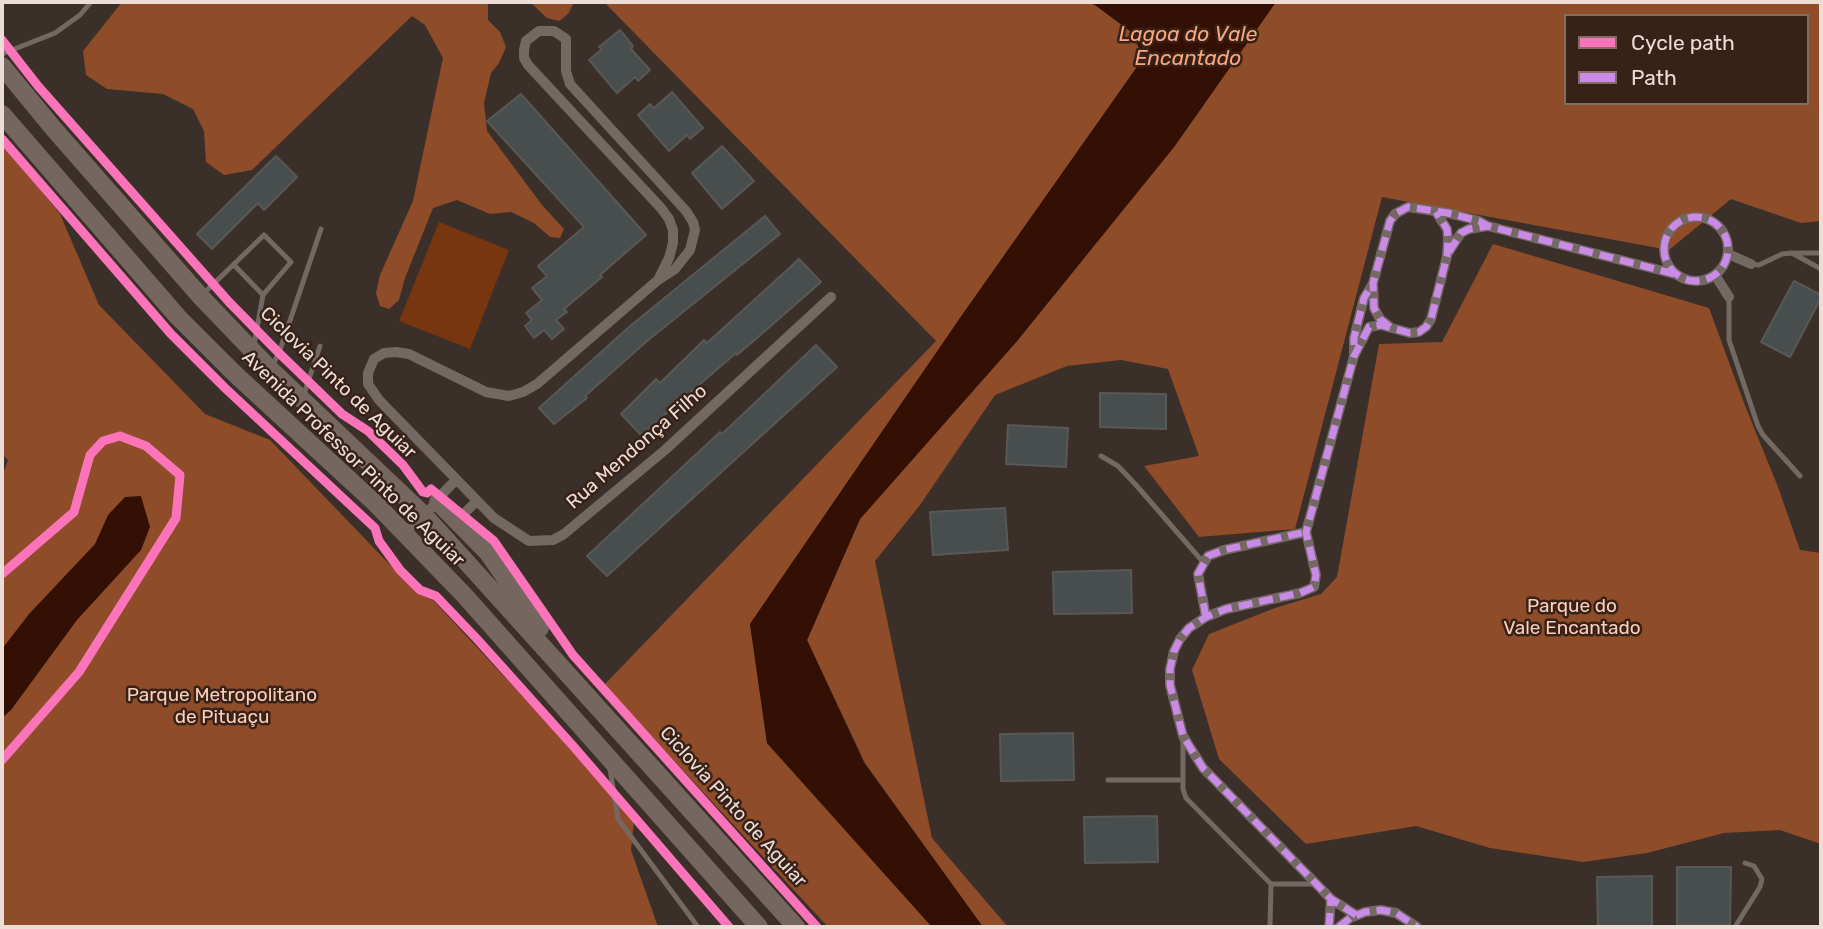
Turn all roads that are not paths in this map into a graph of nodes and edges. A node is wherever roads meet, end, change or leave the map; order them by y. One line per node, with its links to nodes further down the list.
1 (91, 2): 2 (lane)
2 (2, 54)
3 (2, 66): 20 (main road, Avenida Professor Pinto de Aguiar)
4 (2, 114): 37 (main road, Avenida Professor Pinto de Aguiar)
5 (1436, 212): 6 (street); 11 (street); 18 (street)
6 (1488, 226): 11 (street); 15 (street)
7 (321, 229): 27 (lane)
8 (1791, 253): 9 (lane); 12 (lane); 14 (lane)
9 (1821, 253)
10 (1728, 254): 12 (street); 15 (street); 16 (street)
11 (1447, 256): 23 (street)
12 (1751, 264)
13 (234, 265): 19 (lane); 19 (lane); 20 (lane)
14 (1821, 269)
15 (1675, 274): 16 (street)
16 (1715, 275): 22 (street)
17 (658, 280): 17 (street); 31 (street, Rua Mendonça Filho)
18 (1373, 283): 23 (street); 26 (street)
19 (263, 295): 25 (lane)
20 (201, 297): 25 (main road, Avenida Professor Pinto de Aguiar)
21 (831, 297): 32 (street, Rua Mendonça Filho)
22 (1729, 297): 30 (lane)
23 (1390, 327): 26 (street)
24 (320, 346): 28 (lane)
25 (253, 352): 27 (main road, Avenida Professor Pinto de Aguiar)
26 (1354, 356): 36 (street)
27 (270, 369): 28 (main road, Avenida Professor Pinto de Aguiar)
28 (302, 400): 34 (main road, Avenida Professor Pinto de Aguiar)
29 (1101, 456): 38 (lane)
30 (1800, 476)
31 (456, 480): 32 (street, Rua Mendonça Filho); 33 (street)
32 (477, 501): 35 (street)
33 (438, 502): 34 (street); 35 (main road)
34 (424, 515): 37 (street); 40 (main road, Avenida Professor Pinto de Aguiar)
35 (456, 521): 40 (main road)
36 (1306, 531): 38 (street); 39 (street)
37 (404, 533): 42 (main road, Avenida Professor Pinto de Aguiar)
38 (1203, 562): 39 (street)
39 (1206, 617): 41 (street)
40 (575, 680): 52 (main road, Avenida Professor Pinto de Aguiar)
41 (1183, 736): 44 (lane); 47 (street)
42 (609, 759): 50 (lane); 51 (main road, Avenida Professor Pinto de Aguiar)
43 (1108, 780): 44 (lane)
44 (1182, 780): 46 (lane)
45 (1745, 863): 57 (lane)
46 (1271, 884): 47 (lane); 53 (lane)
47 (1317, 884): 48 (street)
48 (1331, 900): 49 (street); 54 (street)
49 (1356, 915): 55 (street); 56 (street)
50 (698, 927)
51 (759, 927)
52 (796, 927)
53 (1270, 927)
54 (1329, 927)
55 (1339, 927)
56 (1417, 927)
57 (1735, 927)

